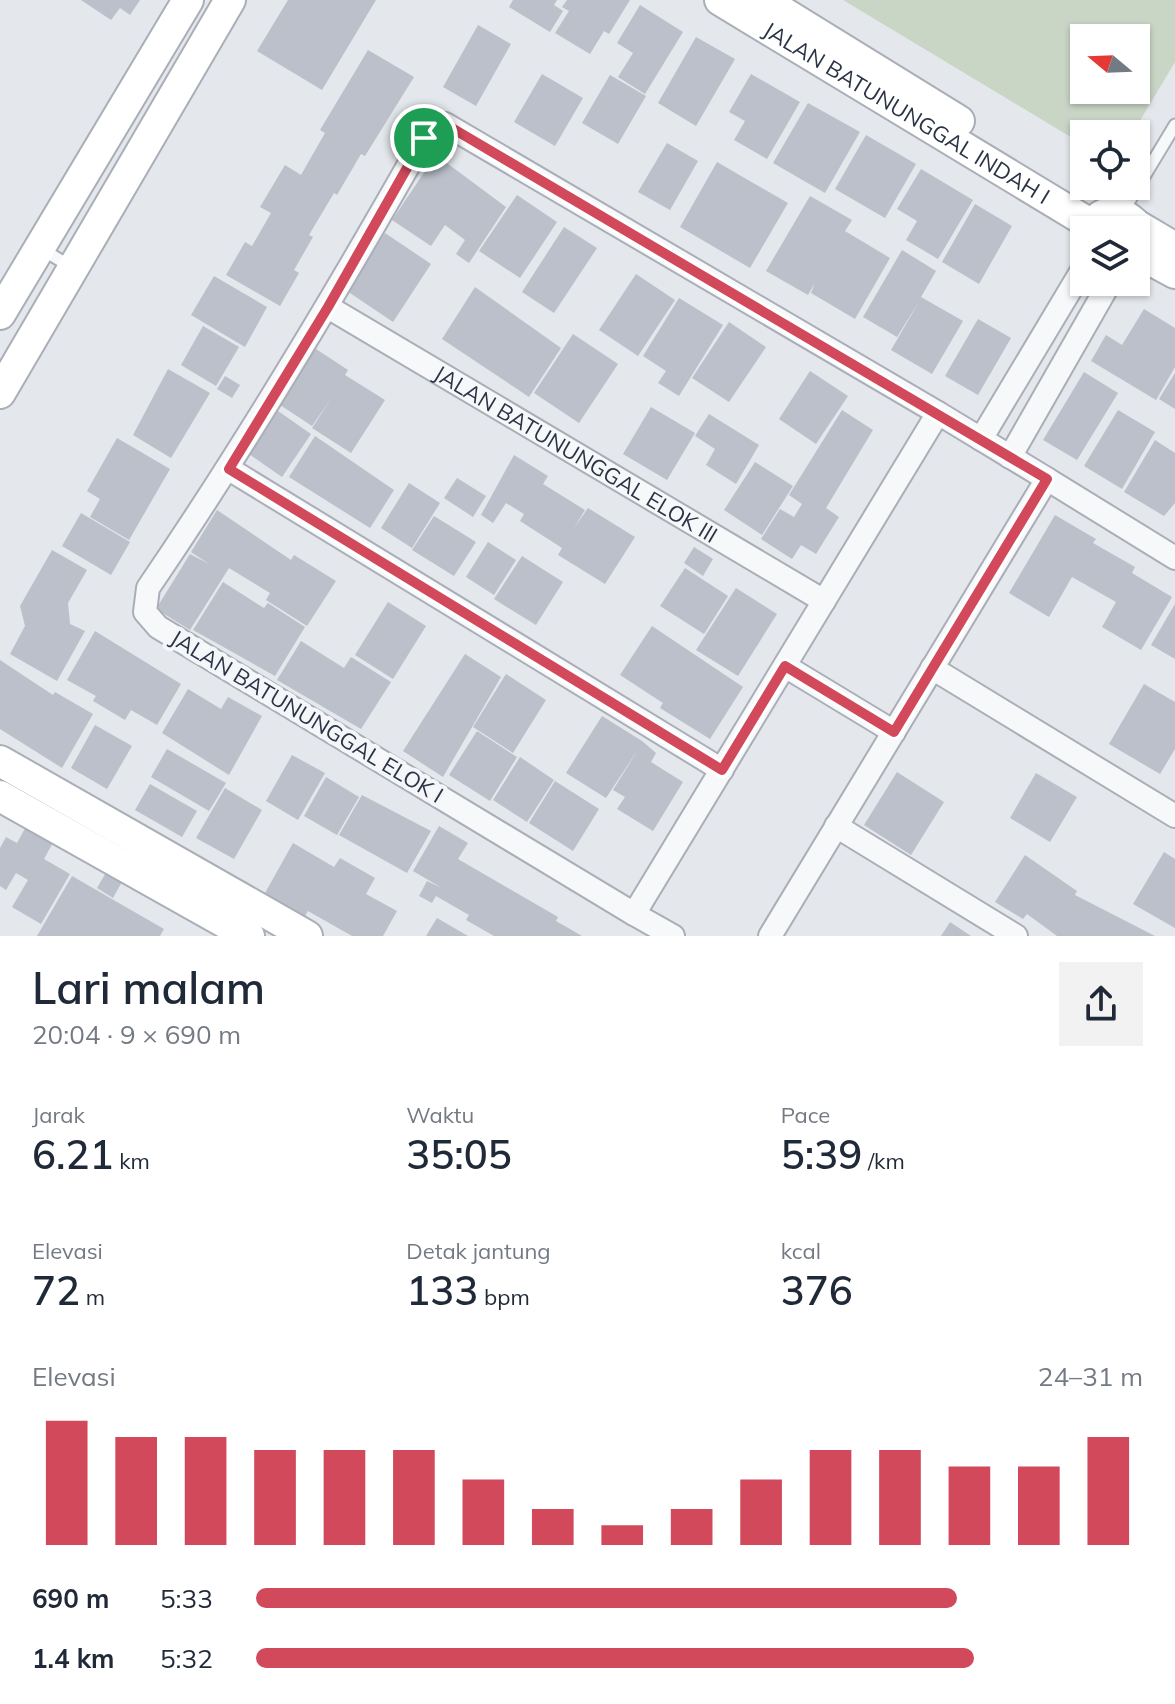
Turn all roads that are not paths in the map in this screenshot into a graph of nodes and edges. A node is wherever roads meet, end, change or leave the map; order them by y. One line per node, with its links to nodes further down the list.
1 (188, 0): 9 (street)
2 (230, 0): 12 (street)
3 (720, 0): 4 (street, JALAN BATUNUNGGAL INDAH I)
4 (770, 13): 6 (street, JALAN BATUNUNGGAL INDAH I)
5 (1175, 125): 7 (lane)
6 (1096, 216)
7 (1124, 216)
8 (1150, 240): 10 (street, JALAN BATUNUNGGAL INDAH I)
9 (40, 247): 12 (lane); 17 (street)
10 (1175, 248)
11 (1150, 254): 13 (street, JALAN BATUNUNGGAL INDAH I)
12 (73, 269): 18 (street)
13 (1175, 273)
14 (1070, 290): 20 (street)
15 (1102, 296): 21 (street)
16 (328, 307): 19 (street, JALAN BATUNUNGGAL ELOK I); 22 (street, JALAN BATUNUNGGAL ELOK I); 25 (street, JALAN BATUNUNGGAL ELOK III)
17 (0, 314)
18 (0, 393)
19 (938, 413): 20 (street); 25 (street)
20 (981, 439): 21 (street)
21 (1010, 457): 23 (street)
22 (229, 469): 30 (street); 34 (street, JALAN BATUNUNGGAL ELOK I)
23 (1047, 479): 24 (street); 27 (street)
24 (1175, 558)
25 (824, 601): 26 (street)
26 (785, 666): 28 (street); 30 (street)
27 (932, 668): 28 (street); 32 (street)
28 (894, 732): 33 (street)
29 (0, 761): 36 (street)
30 (722, 770): 34 (street)
31 (0, 796): 35 (street)
32 (1175, 816)
33 (836, 826): 38 (street); 39 (street)
34 (634, 914): 37 (street, JALAN BATUNUNGGAL ELOK I)
35 (249, 936)
36 (307, 936)
37 (673, 936)
38 (770, 936)
39 (1016, 936)

